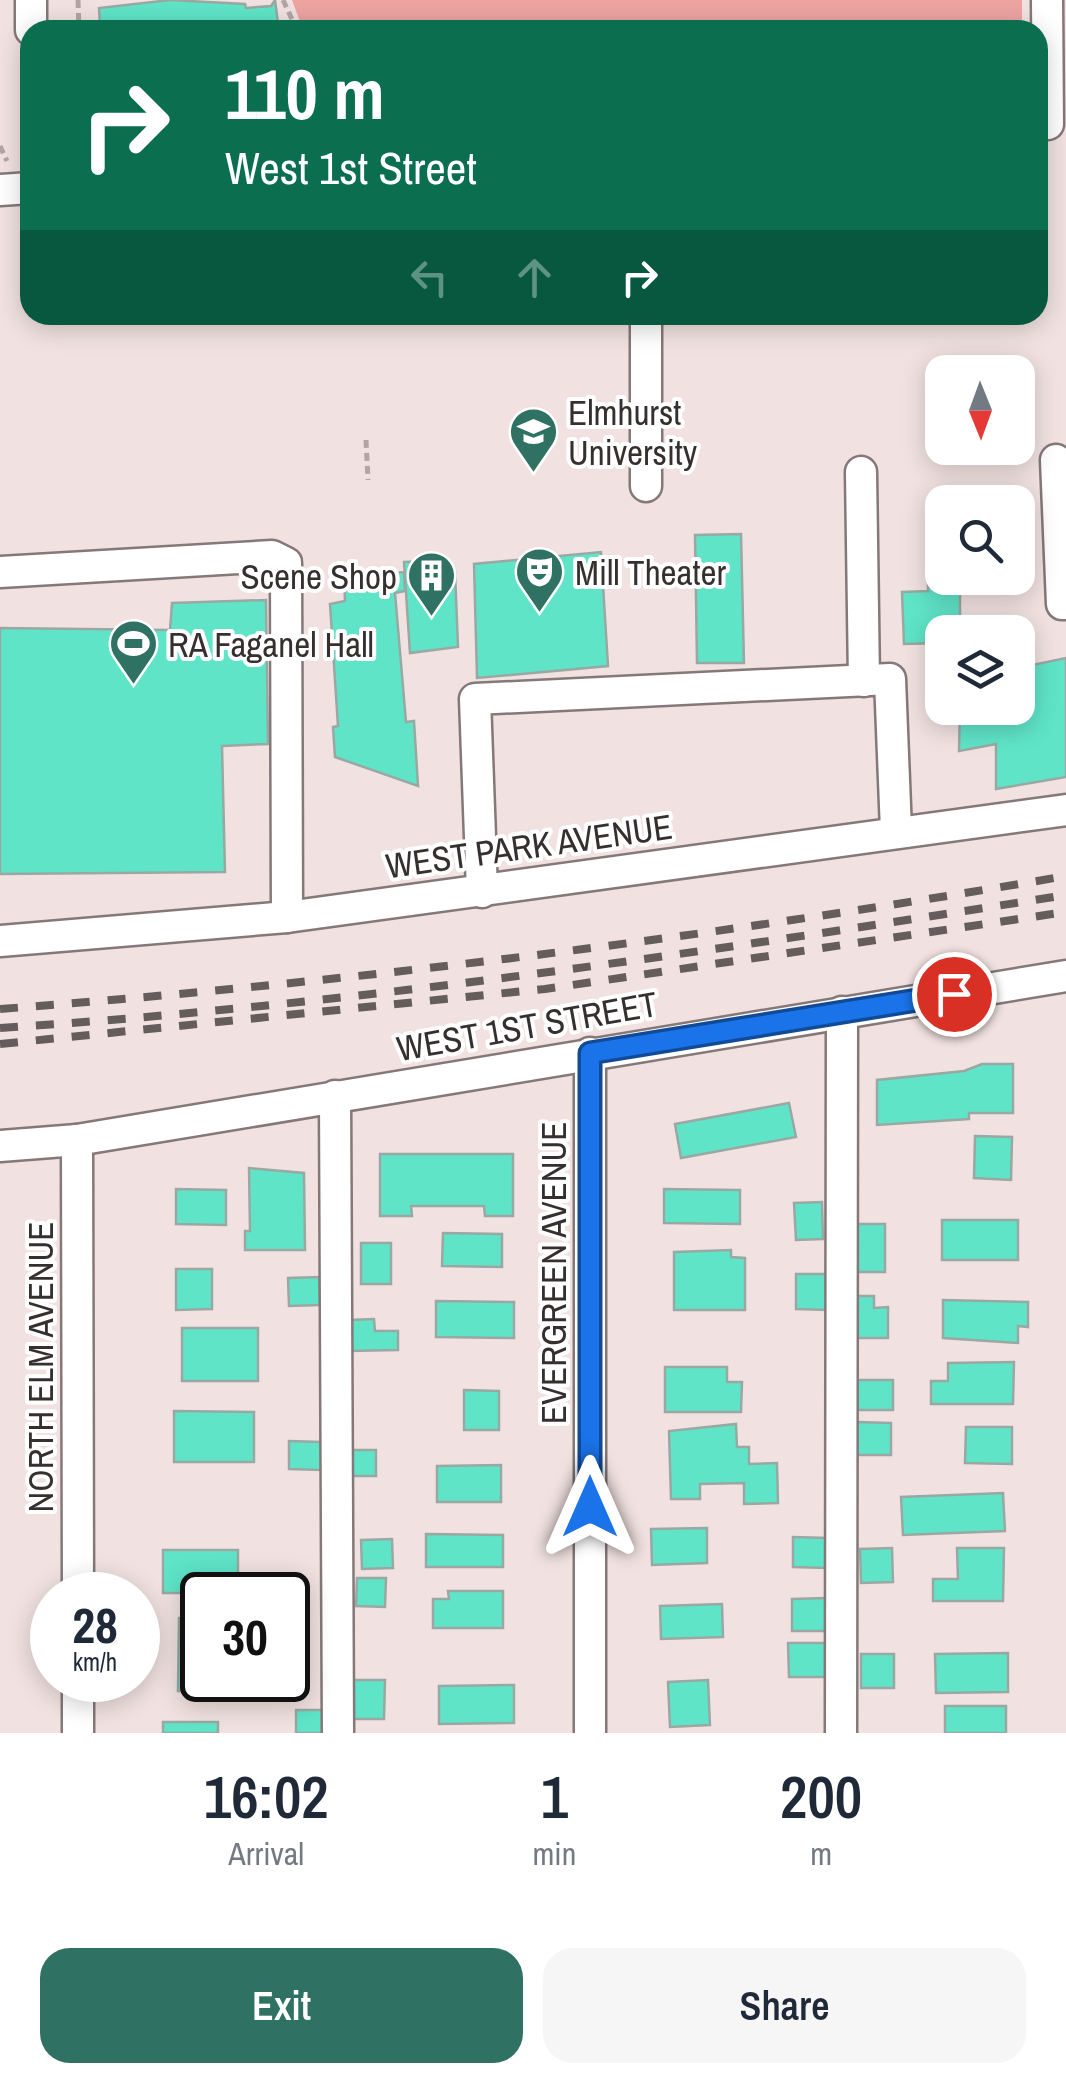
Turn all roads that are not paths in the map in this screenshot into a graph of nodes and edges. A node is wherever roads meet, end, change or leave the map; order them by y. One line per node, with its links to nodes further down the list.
1 (1048, 41): 2 (street)
2 (1050, 124)
3 (646, 325): 6 (street)
4 (1056, 460): 8 (street)
5 (861, 472): 9 (street)
6 (646, 486)
7 (0, 572): 13 (street)
8 (1066, 604)
9 (864, 681): 11 (street); 12 (street)
10 (1066, 810): 11 (street, WEST PARK AVENUE)
11 (896, 831): 12 (street, WEST PARK AVENUE)
12 (482, 892): 13 (street, WEST PARK AVENUE)
13 (287, 917): 14 (street, WEST PARK AVENUE)
14 (0, 941)
15 (1066, 976): 16 (street, WEST 1ST STREET)
16 (842, 1012): 17 (street, WEST 1ST STREET); 26 (street)
17 (590, 1053): 18 (street, WEST 1ST STREET); 25 (street, EVERGREEN AVENUE)
18 (335, 1096): 19 (street, WEST 1ST STREET); 24 (street)
19 (77, 1140): 20 (street, WEST 1ST STREET); 21 (street, NORTH ELM AVENUE)
20 (0, 1146)
21 (78, 1572)
22 (78, 1702): 23 (street)
23 (78, 1733)
24 (338, 1733)
25 (590, 1733)
26 (842, 1733)

